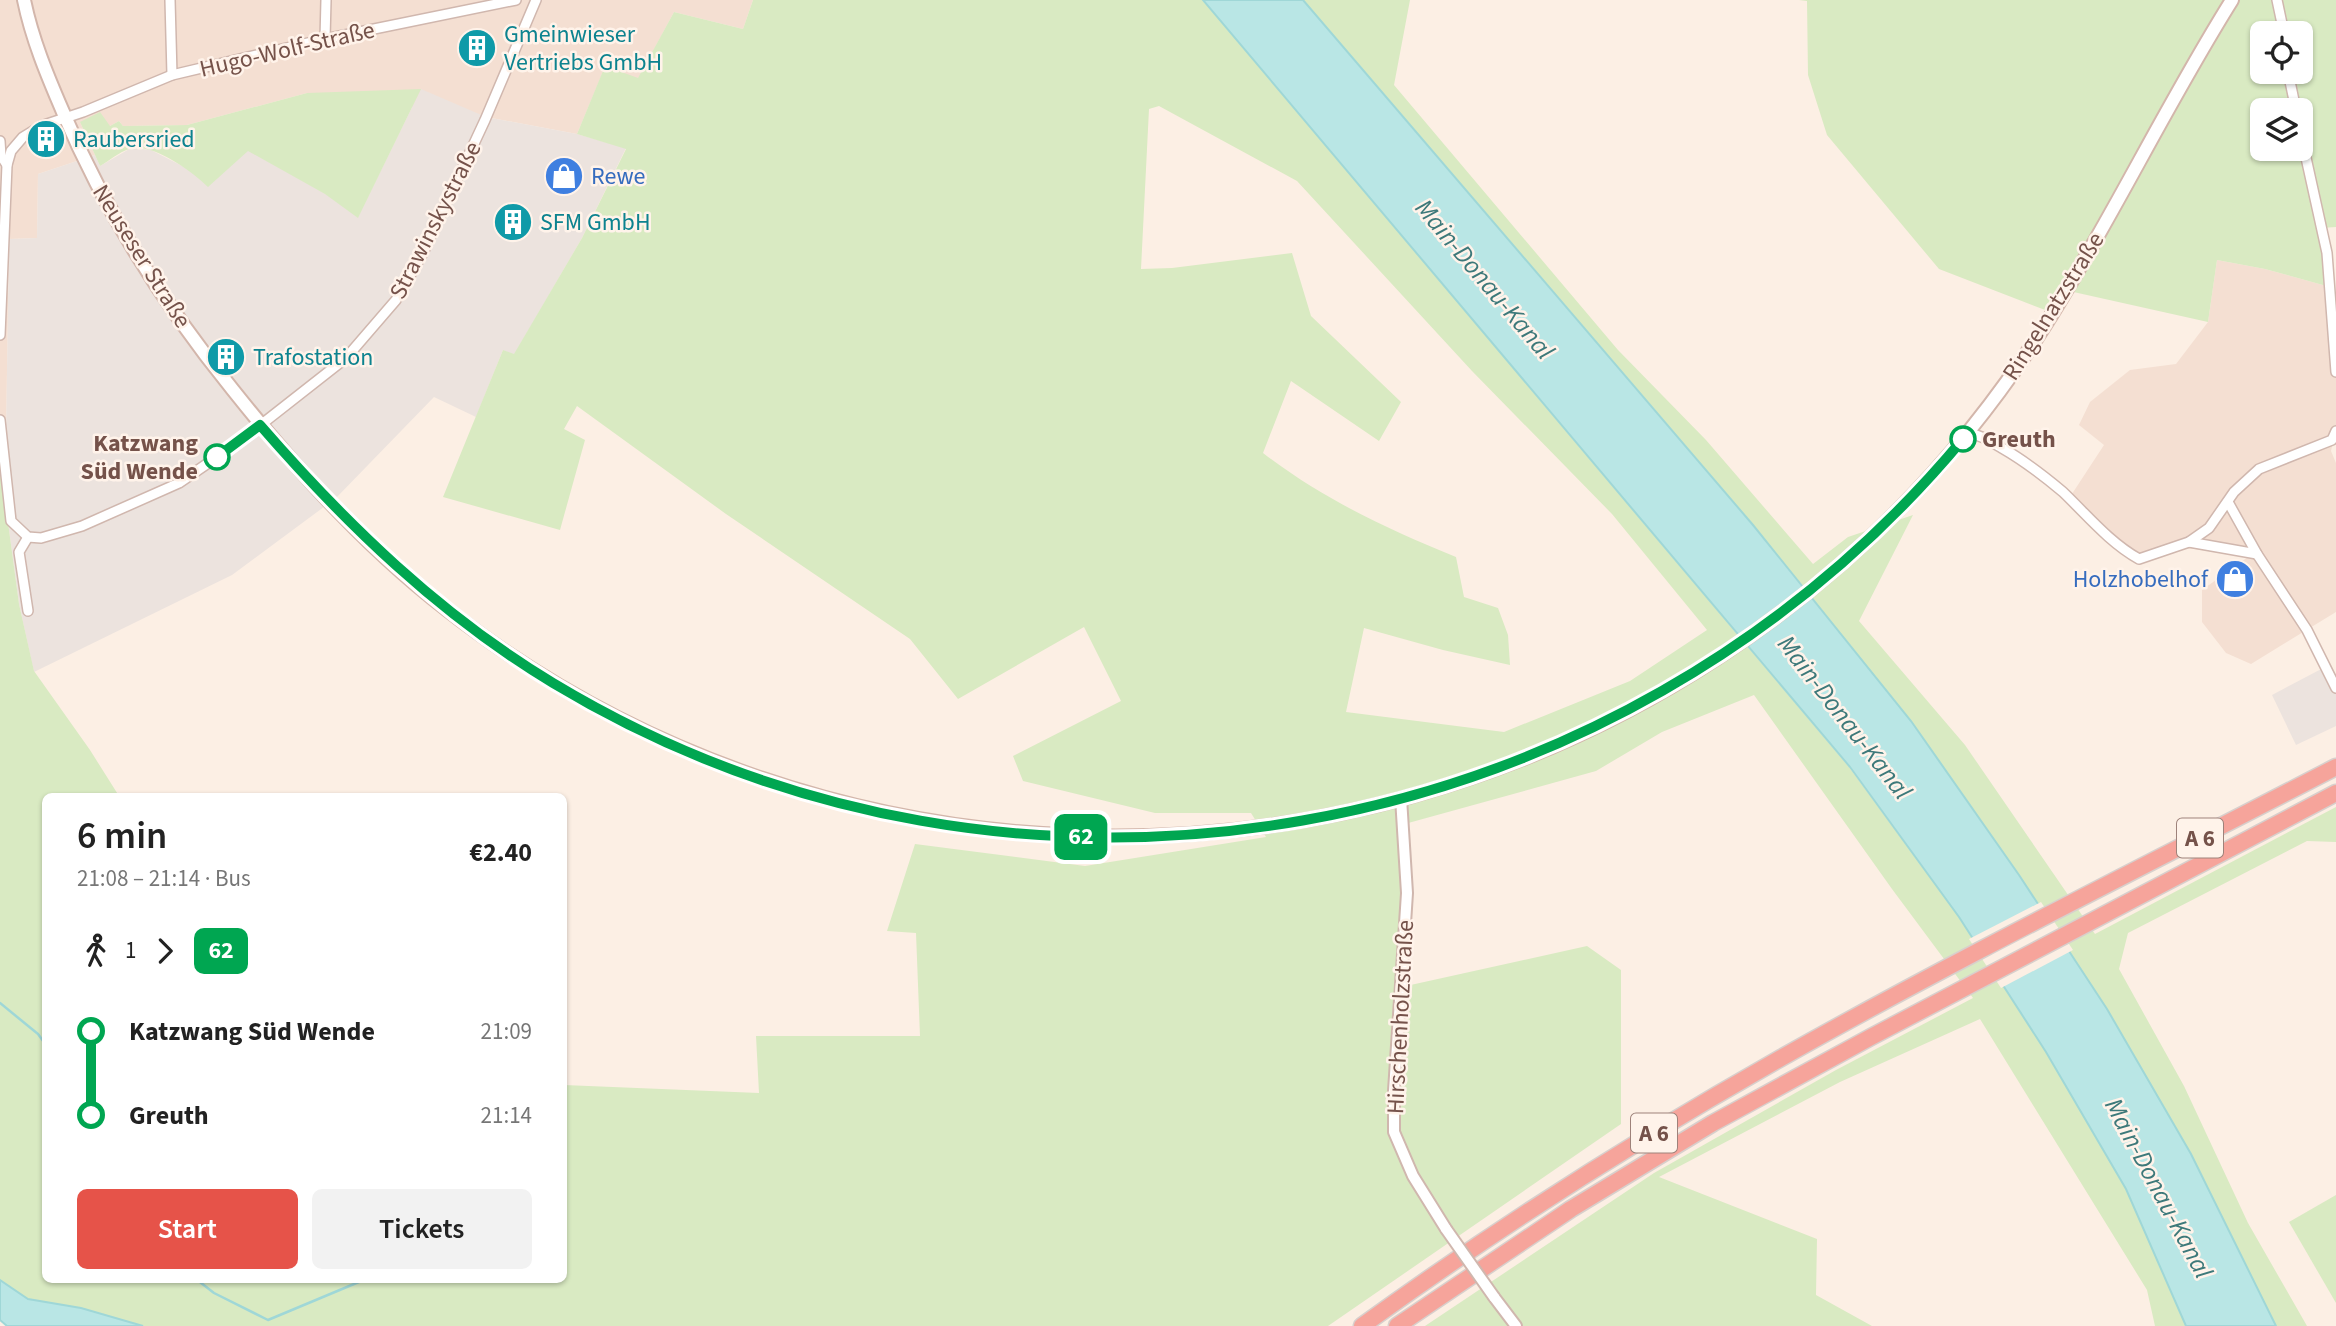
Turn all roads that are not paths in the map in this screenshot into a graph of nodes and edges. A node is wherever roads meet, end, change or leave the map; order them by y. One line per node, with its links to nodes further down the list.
1 (24, 0): 11 (main road, Neuseser Straße)
2 (170, 0): 10 (street)
3 (326, 0): 9 (street)
4 (516, 0): 9 (street, Hugo-Wolf-Straße)
5 (536, 0): 19 (street, Strawinskystraße)
6 (2232, 0): 21 (main road, Ringelnatzstraße)
7 (2277, 0): 8 (street)
8 (2281, 21)
9 (325, 39): 10 (street, Hugo-Wolf-Straße)
10 (172, 75): 11 (street, Hugo-Wolf-Straße)
11 (65, 117): 15 (street, Hugo-Wolf-Straße); 19 (main road, Neuseser Straße)
12 (0, 141): 13 (street)
13 (1, 156): 15 (street)
14 (2307, 161): 17 (street)
15 (7, 165): 16 (street)
16 (0, 335)
17 (2336, 372)
18 (0, 420): 23 (street)
19 (260, 425): 23 (street, Strawinskystraße); 31 (main road, Neuseser Straße)
20 (2336, 431): 22 (street)
21 (1968, 433): 24 (street); 26 (main road, Ringelnatzstraße)
22 (2228, 502): 24 (street); 25 (street)
23 (28, 537): 27 (street)
24 (2189, 542): 25 (street)
25 (2257, 554): 28 (street)
26 (1828, 577): 31 (main road, Neuseser Straße)
27 (28, 611)
28 (2336, 688)
29 (2336, 767): 32 (highway, A 6)
30 (2336, 793): 33 (highway, A 6)
31 (1401, 798): 34 (street, Hirschenholzstraße, bridge)
32 (1362, 1326)
33 (1397, 1326)
34 (1516, 1326)

